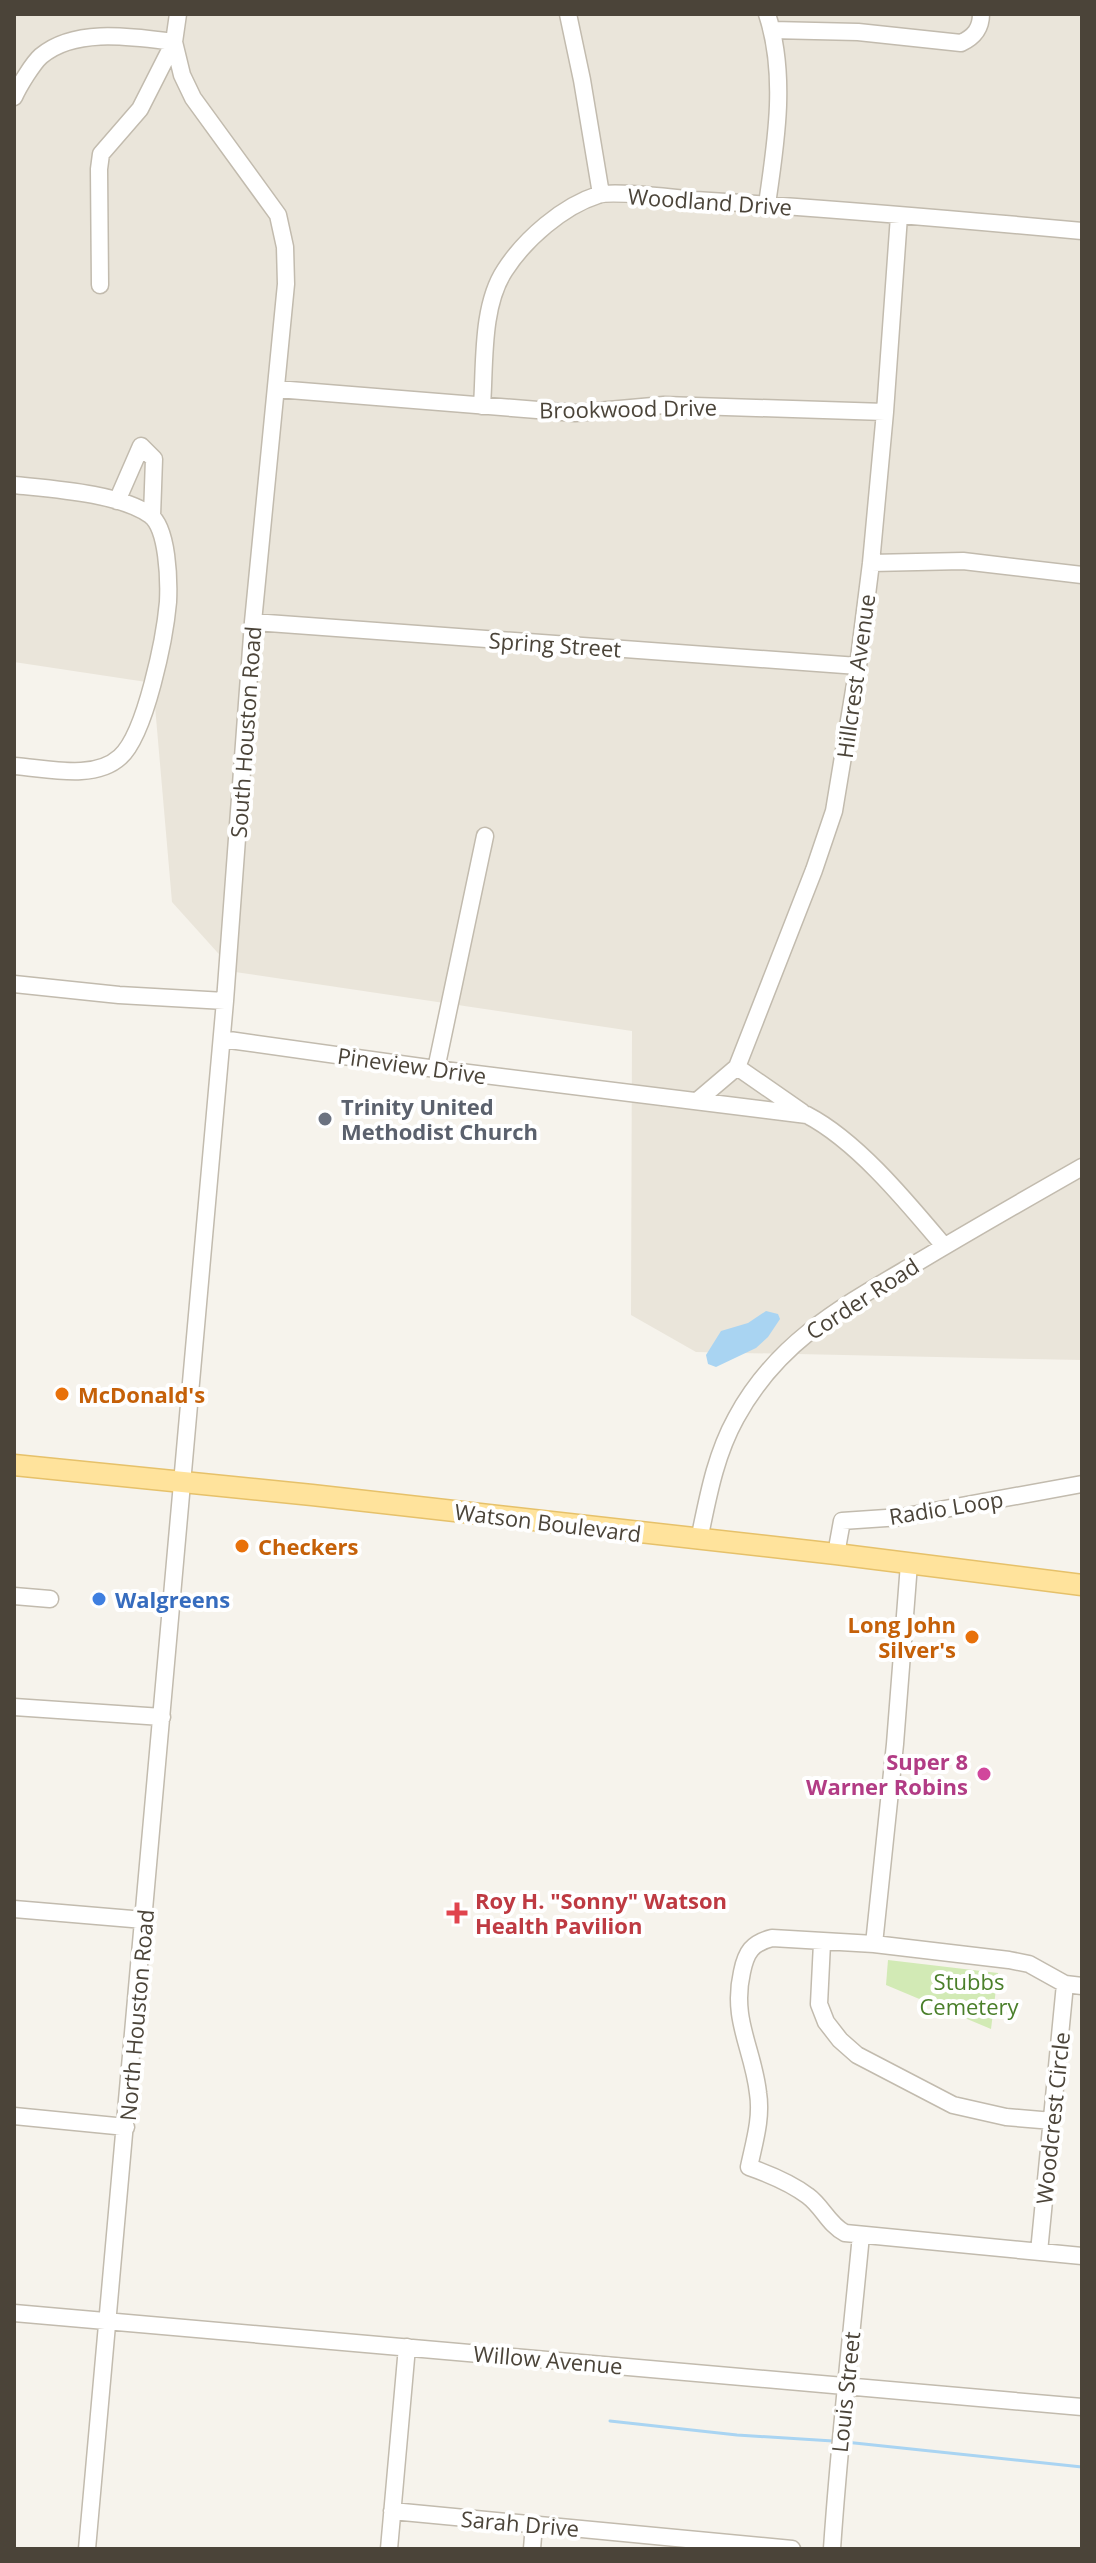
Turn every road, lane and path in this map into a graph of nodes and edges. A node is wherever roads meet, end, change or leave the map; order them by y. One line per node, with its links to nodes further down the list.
1 (178, 14): 5 (street, South Houston Road)
2 (568, 14): 7 (street)
3 (981, 14): 4 (street)
4 (770, 22): 8 (street)
5 (174, 42): 6 (street); 11 (street); 12 (street, South Houston Road)
6 (14, 97)
7 (601, 194): 8 (street, Woodland Drive); 13 (street, Woodland Drive)
8 (767, 204): 9 (street, Woodland Drive)
9 (899, 216): 10 (street, Woodland Drive); 14 (street, Hillcrest Avenue)
10 (1080, 227)
11 (100, 285)
12 (277, 389): 13 (street, Brookwood Drive); 20 (street, South Houston Road)
13 (482, 406): 14 (street, Brookwood Drive)
14 (885, 412): 18 (street, Hillcrest Avenue)
15 (14, 485): 16 (street)
16 (117, 501): 17 (street); 17 (street)
17 (152, 516): 22 (street)
18 (871, 563): 19 (street); 21 (street, Hillcrest Avenue)
19 (1082, 575)
20 (253, 622): 21 (street, Spring Street); 25 (street, South Houston Road)
21 (858, 666): 27 (street, Hillcrest Avenue)
22 (14, 766)
23 (485, 836): 28 (street)
24 (14, 984): 25 (street)
25 (225, 1001): 26 (street, South Houston Road)
26 (222, 1039): 28 (street, Pineview Drive); 34 (street, South Houston Road)
27 (737, 1067): 29 (street, Hillcrest Avenue); 30 (street)
28 (436, 1069): 29 (street, Pineview Drive)
29 (697, 1101): 30 (street, Pineview Drive)
30 (807, 1115): 32 (street)
31 (1082, 1167): 32 (street, Corder Road)
32 (944, 1246): 36 (street, Corder Road)
33 (14, 1465): 34 (main road, Watson Boulevard)
34 (183, 1481): 36 (main road, Watson Boulevard); 43 (street, North Houston Road)
35 (1082, 1484): 37 (street, Radio Loop)
36 (699, 1540): 37 (main road, Watson Boulevard)
37 (836, 1554): 38 (main road, Watson Boulevard)
38 (909, 1564): 39 (main road, Watson Boulevard); 47 (street)
39 (1082, 1585)
40 (14, 1596): 41 (street)
41 (50, 1599)
42 (14, 1707): 43 (street)
43 (162, 1717): 45 (street, North Houston Road)
44 (14, 1909): 45 (street)
45 (144, 1920): 51 (street, North Houston Road)
46 (822, 1943): 47 (street, Woodcrest Circle); 50 (street); 52 (street, Woodcrest Circle)
47 (874, 1944): 48 (street, Woodcrest Circle)
48 (1074, 1985): 50 (street, Woodcrest Circle)
49 (14, 2116): 51 (street)
50 (1053, 2121): 53 (street, Woodcrest Circle)
51 (126, 2127): 56 (street, North Houston Road)
52 (861, 2235): 53 (street, Woodcrest Circle); 58 (street, Louis Street)
53 (1039, 2252): 54 (street)
54 (1082, 2256)
55 (14, 2313): 56 (street, Willow Avenue)
56 (109, 2321): 57 (street, Willow Avenue); 63 (street, North Houston Road)
57 (407, 2347): 58 (street, Willow Avenue); 60 (street)
58 (847, 2386): 59 (street, Willow Avenue); 67 (street, Louis Street)
59 (1082, 2407)
60 (392, 2511): 61 (street, Sarah Drive); 64 (street)
61 (534, 2524): 62 (street, Sarah Drive); 65 (street)
62 (684, 2543): 66 (street, Sarah Drive)
63 (87, 2549)
64 (389, 2549)
65 (532, 2549)
66 (792, 2549)
67 (832, 2549)

